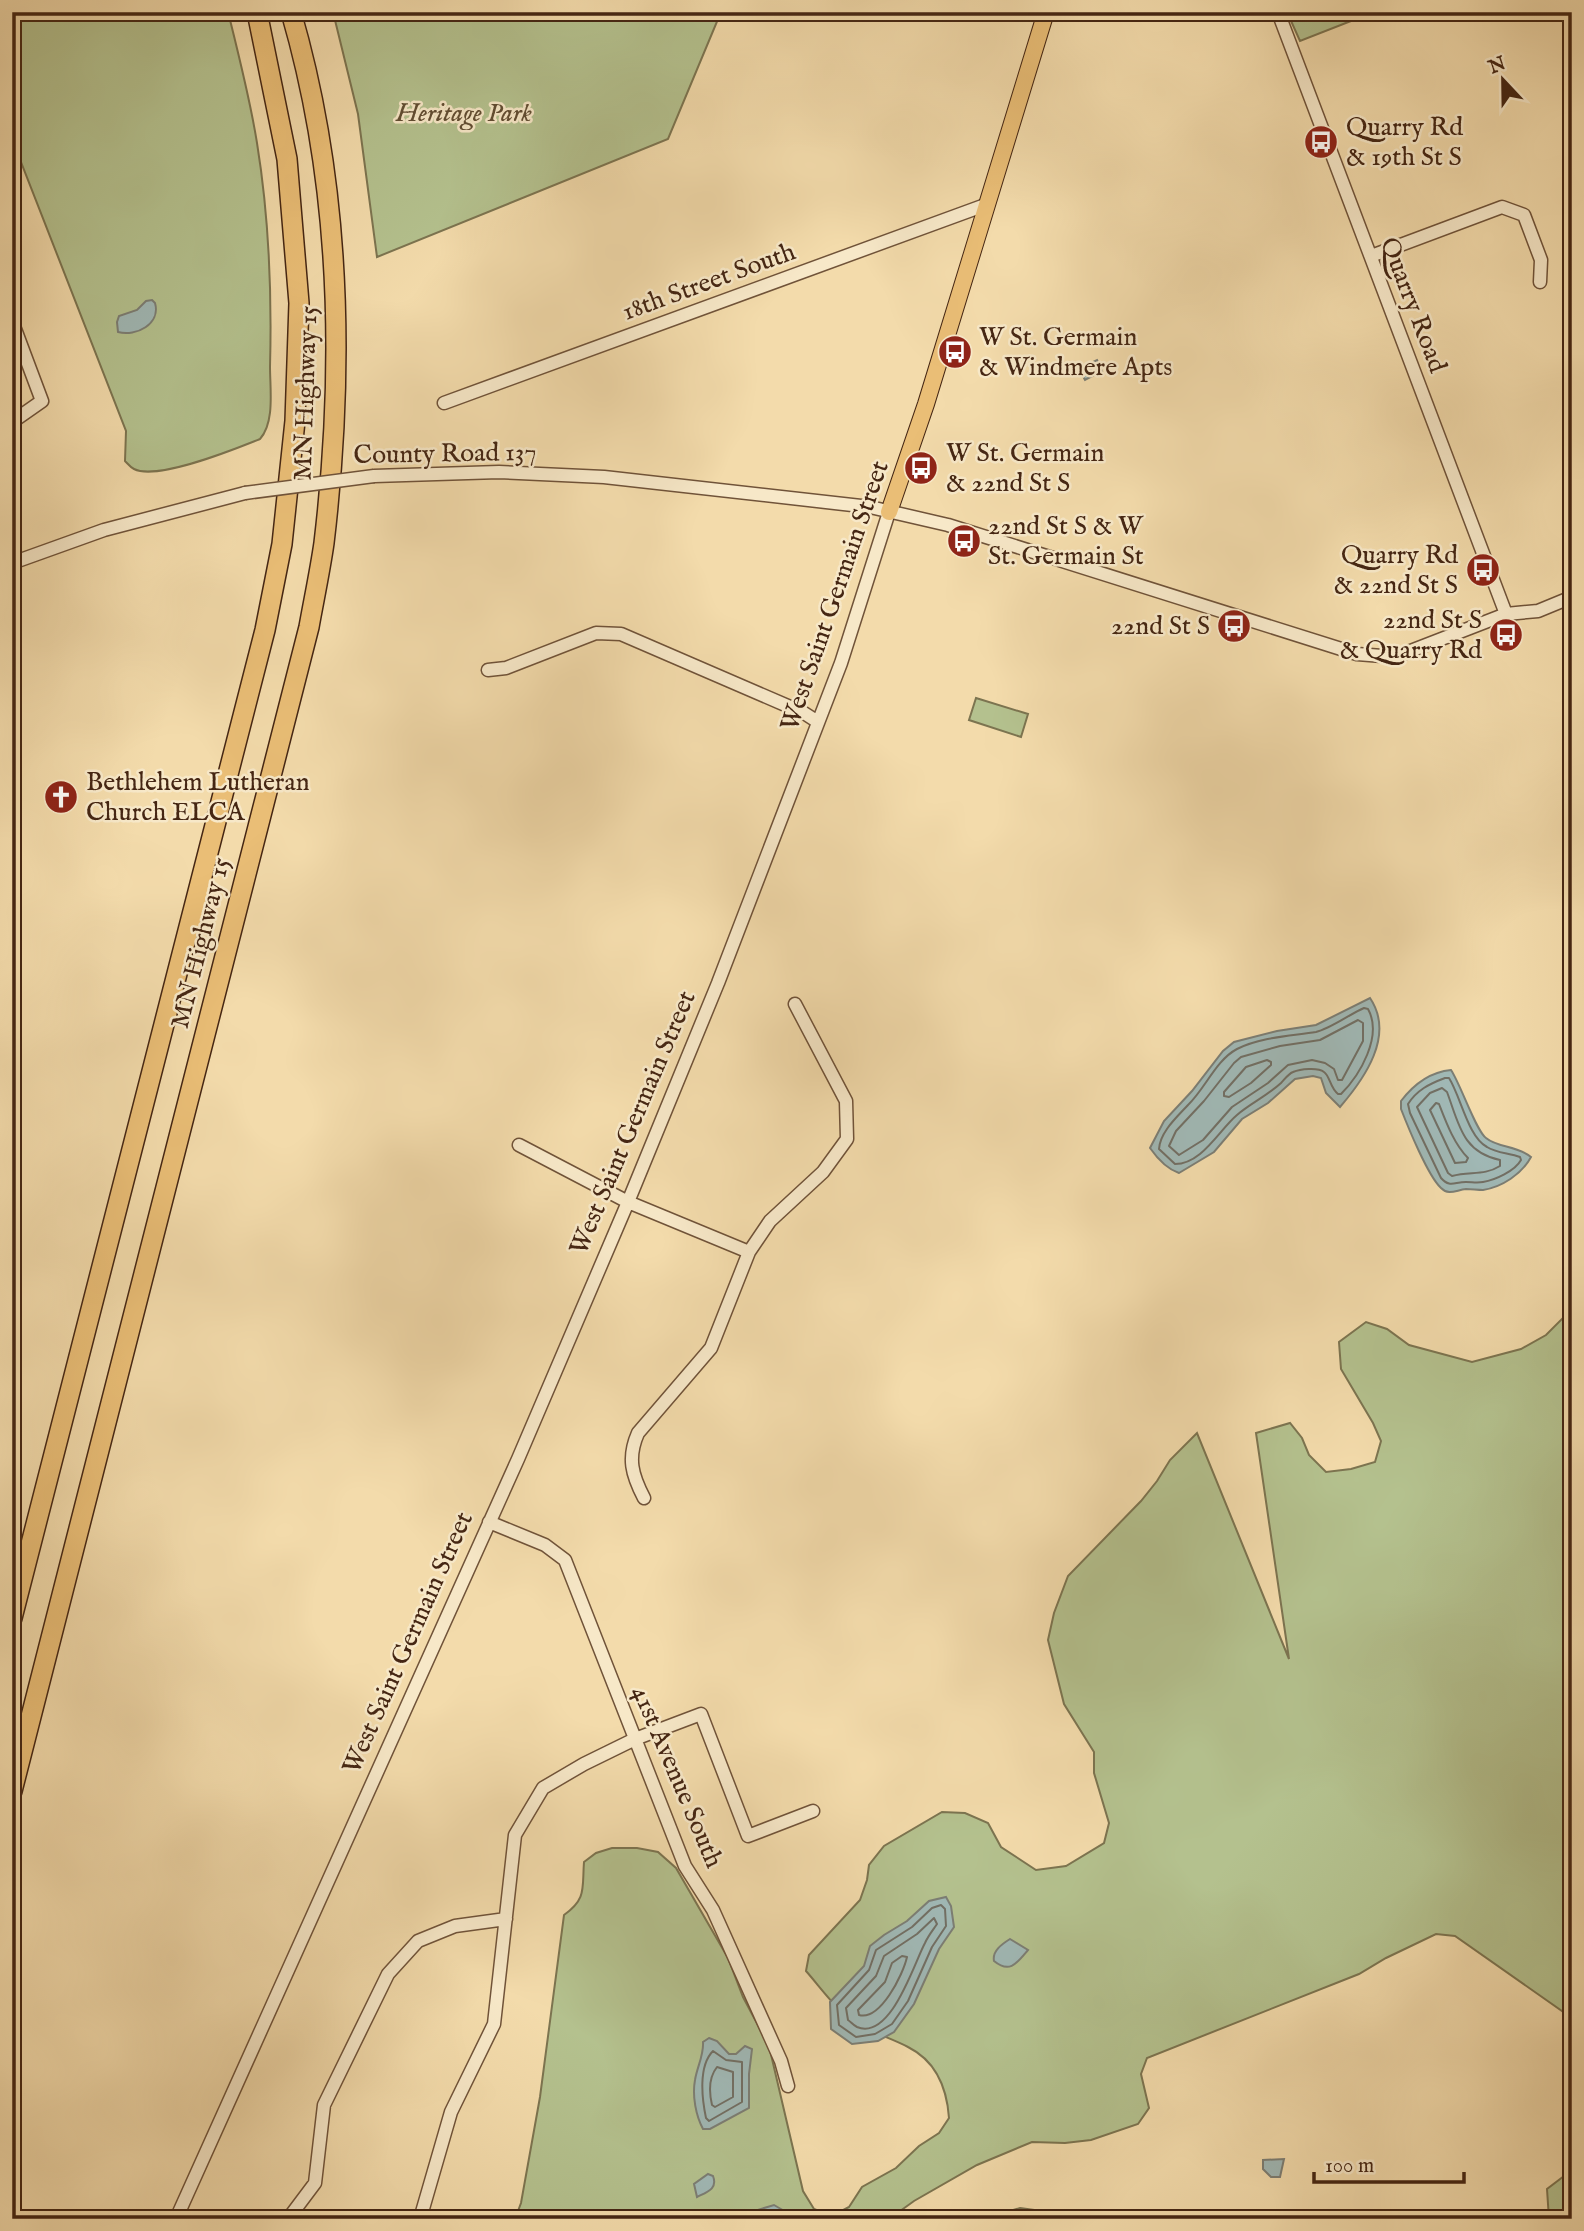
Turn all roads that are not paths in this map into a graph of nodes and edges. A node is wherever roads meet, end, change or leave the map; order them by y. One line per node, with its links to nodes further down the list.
1 (257, 12): 23 (highway, MN Highway 15)
2 (291, 12): 25 (highway, MN Highway 15)
3 (1046, 12): 5 (main road, West Saint Germain Street)
4 (1278, 12): 6 (street, Quarry Road)
5 (988, 204): 9 (street, 18th Street South); 11 (main road, West Saint Germain Street)
6 (1371, 257): 7 (street); 14 (street, Quarry Road)
7 (1540, 282)
8 (12, 321): 10 (street)
9 (444, 403)
10 (12, 422)
11 (889, 512): 12 (street, County Road 137, bridge); 14 (street, County Road 137); 16 (street, West Saint Germain Street)
12 (12, 563)
13 (1572, 597): 14 (street, County Road 137)
14 (1506, 614)
15 (488, 670): 16 (street)
16 (818, 722): 19 (street, West Saint Germain Street)
17 (795, 1004): 20 (street)
18 (519, 1145): 19 (street)
19 (628, 1202): 20 (street); 22 (street, West Saint Germain Street)
20 (749, 1252): 21 (street)
21 (644, 1498)
22 (489, 1522): 24 (street, 41st Avenue South); 29 (street, West Saint Germain Street)
23 (12, 1619)
24 (635, 1739): 26 (street); 27 (street); 28 (street, 41st Avenue South)
25 (12, 1791)
26 (813, 1811)
27 (506, 1919): 30 (street); 31 (street)
28 (788, 2086)
29 (176, 2219)
30 (288, 2219)
31 (420, 2219)

